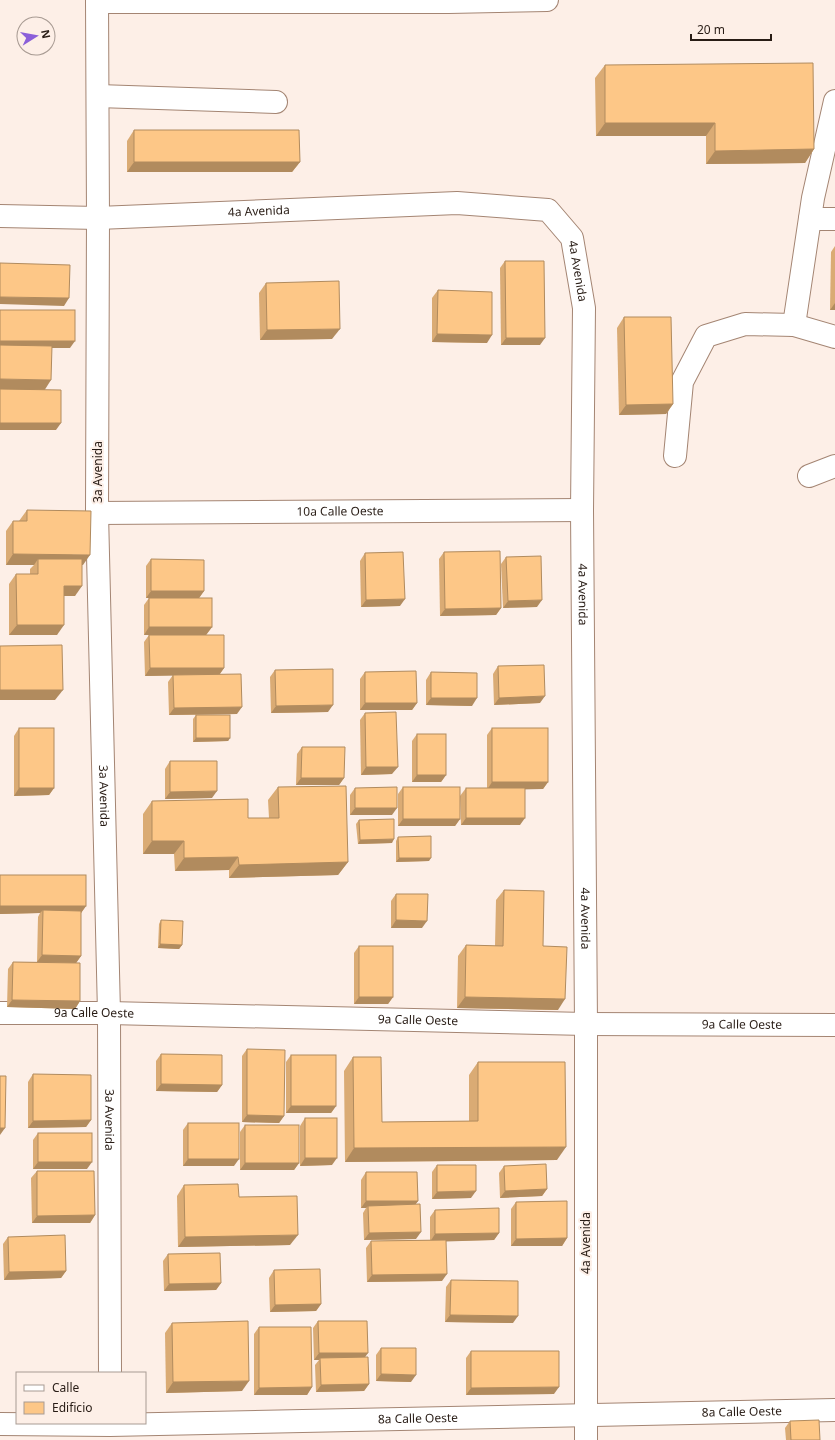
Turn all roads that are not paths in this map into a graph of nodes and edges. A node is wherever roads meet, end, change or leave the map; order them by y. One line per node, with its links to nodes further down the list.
1 (547, 0): 3 (street)
2 (97, 1): 3 (street); 4 (street, 3a Avenida)
3 (449, 1)
4 (98, 96): 6 (street); 8 (street, 3a Avenida)
5 (835, 101): 9 (street)
6 (276, 102)
7 (0, 216): 8 (street, 4a Avenida)
8 (98, 218): 16 (street, 4a Avenida); 17 (street, 3a Avenida)
9 (810, 218): 10 (street); 11 (street)
10 (835, 219)
11 (794, 325): 12 (street); 13 (street)
12 (835, 337)
13 (675, 456)
14 (835, 466): 15 (street)
15 (809, 476)
16 (582, 510): 17 (street, 10a Calle Oeste); 20 (street, 4a Avenida)
17 (97, 514): 19 (street, 3a Avenida)
18 (0, 1013): 19 (street, 9a Calle Oeste)
19 (109, 1013): 20 (street, 9a Calle Oeste); 22 (street, 3a Avenida)
20 (586, 1024): 21 (street, 9a Calle Oeste); 24 (street, 4a Avenida)
21 (835, 1025)
22 (110, 1372)
23 (835, 1410): 24 (street, 8a Calle Oeste)
24 (586, 1416): 26 (street, 8a Calle Oeste); 27 (street, 4a Avenida)
25 (0, 1424): 26 (street, 8a Calle Oeste)
26 (110, 1429)
27 (586, 1440)

